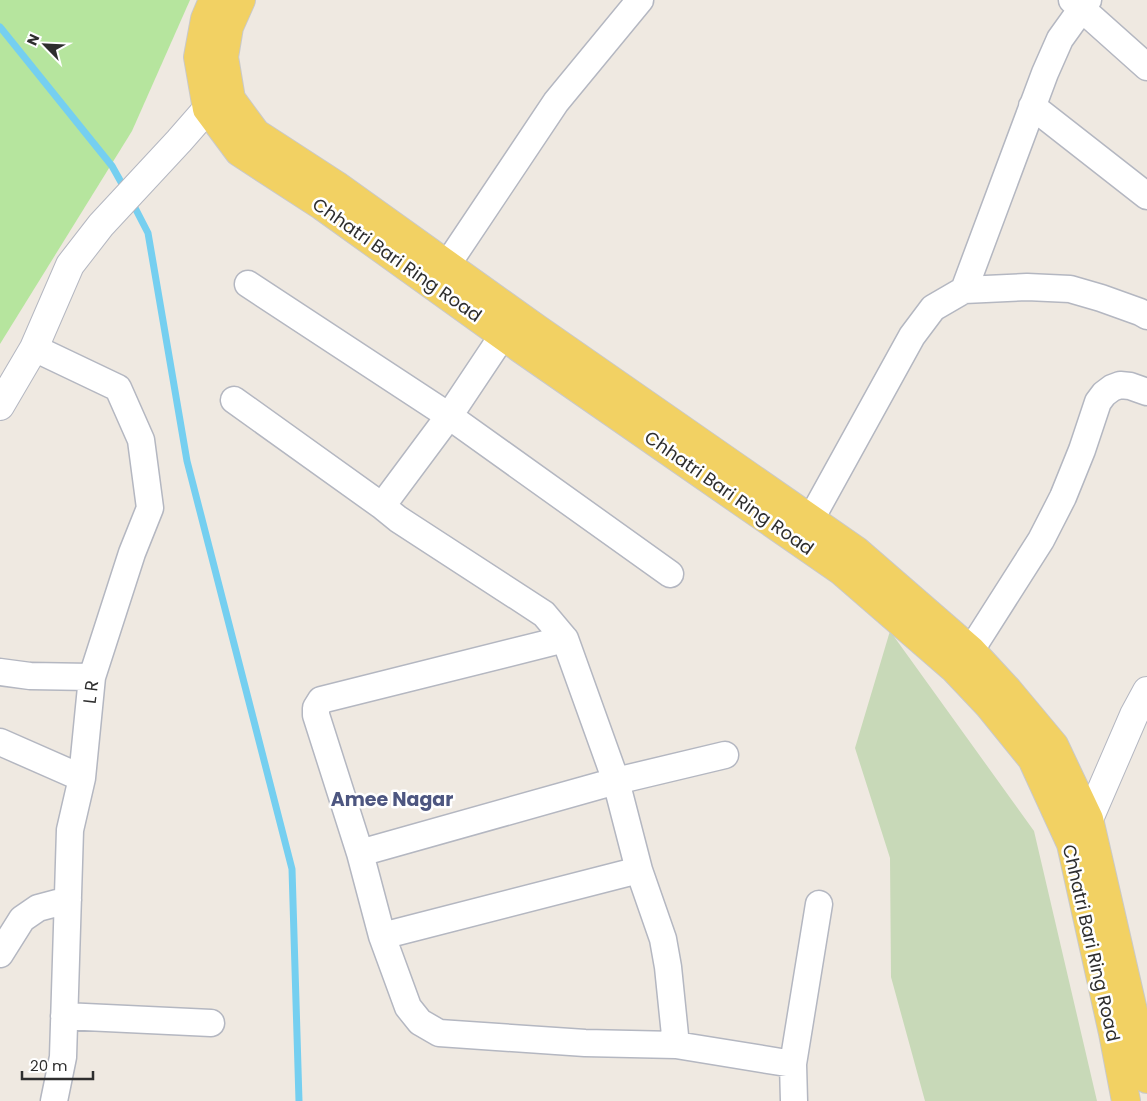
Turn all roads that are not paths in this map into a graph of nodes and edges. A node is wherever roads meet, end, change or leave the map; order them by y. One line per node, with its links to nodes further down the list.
1 (214, 0): 7 (main road, Chhatri Bari Ring Road)
2 (241, 0): 9 (main road, Chhatri Bari Ring Road)
3 (640, 0): 9 (street)
4 (1080, 3): 5 (street); 6 (street)
5 (1147, 67)
6 (1032, 106): 8 (street); 11 (street)
7 (207, 109): 13 (main road, Chhatri Bari Ring Road); 14 (street)
8 (1147, 196)
9 (447, 264): 20 (main road, Chhatri Bari Ring Road)
10 (248, 284): 18 (street)
11 (964, 290): 12 (street); 20 (street)
12 (1147, 316)
13 (503, 335): 18 (street); 32 (main road, Chhatri Bari Ring Road)
14 (34, 348): 17 (street); 25 (street, L R)
15 (1147, 392): 23 (street)
16 (234, 400): 19 (street)
17 (0, 406)
18 (449, 416): 19 (street); 21 (street)
19 (382, 506): 22 (street)
20 (811, 519): 23 (main road, Chhatri Bari Ring Road)
21 (670, 574)
22 (565, 639): 30 (street); 33 (street)
23 (971, 650): 31 (main road, Chhatri Bari Ring Road)
24 (0, 672): 25 (street)
25 (92, 677): 29 (street, L R)
26 (1147, 691): 31 (street)
27 (0, 742): 29 (street)
28 (725, 755): 30 (street)
29 (82, 778): 35 (street, L R)
30 (616, 781): 33 (street); 34 (street)
31 (1089, 819): 32 (street); 43 (main road, Chhatri Bari Ring Road)
32 (1071, 844): 46 (main road, Chhatri Bari Ring Road)
33 (360, 853): 37 (street)
34 (640, 870): 37 (street); 41 (street)
35 (68, 900): 38 (street); 39 (street, L R)
36 (820, 904): 42 (street)
37 (382, 936): 41 (street)
38 (0, 954)
39 (64, 1016): 40 (street); 44 (street, L R)
40 (211, 1023)
41 (676, 1045): 42 (street)
42 (793, 1064): 45 (street)
43 (1147, 1079)
44 (54, 1101)
45 (794, 1101)
46 (1126, 1101)

